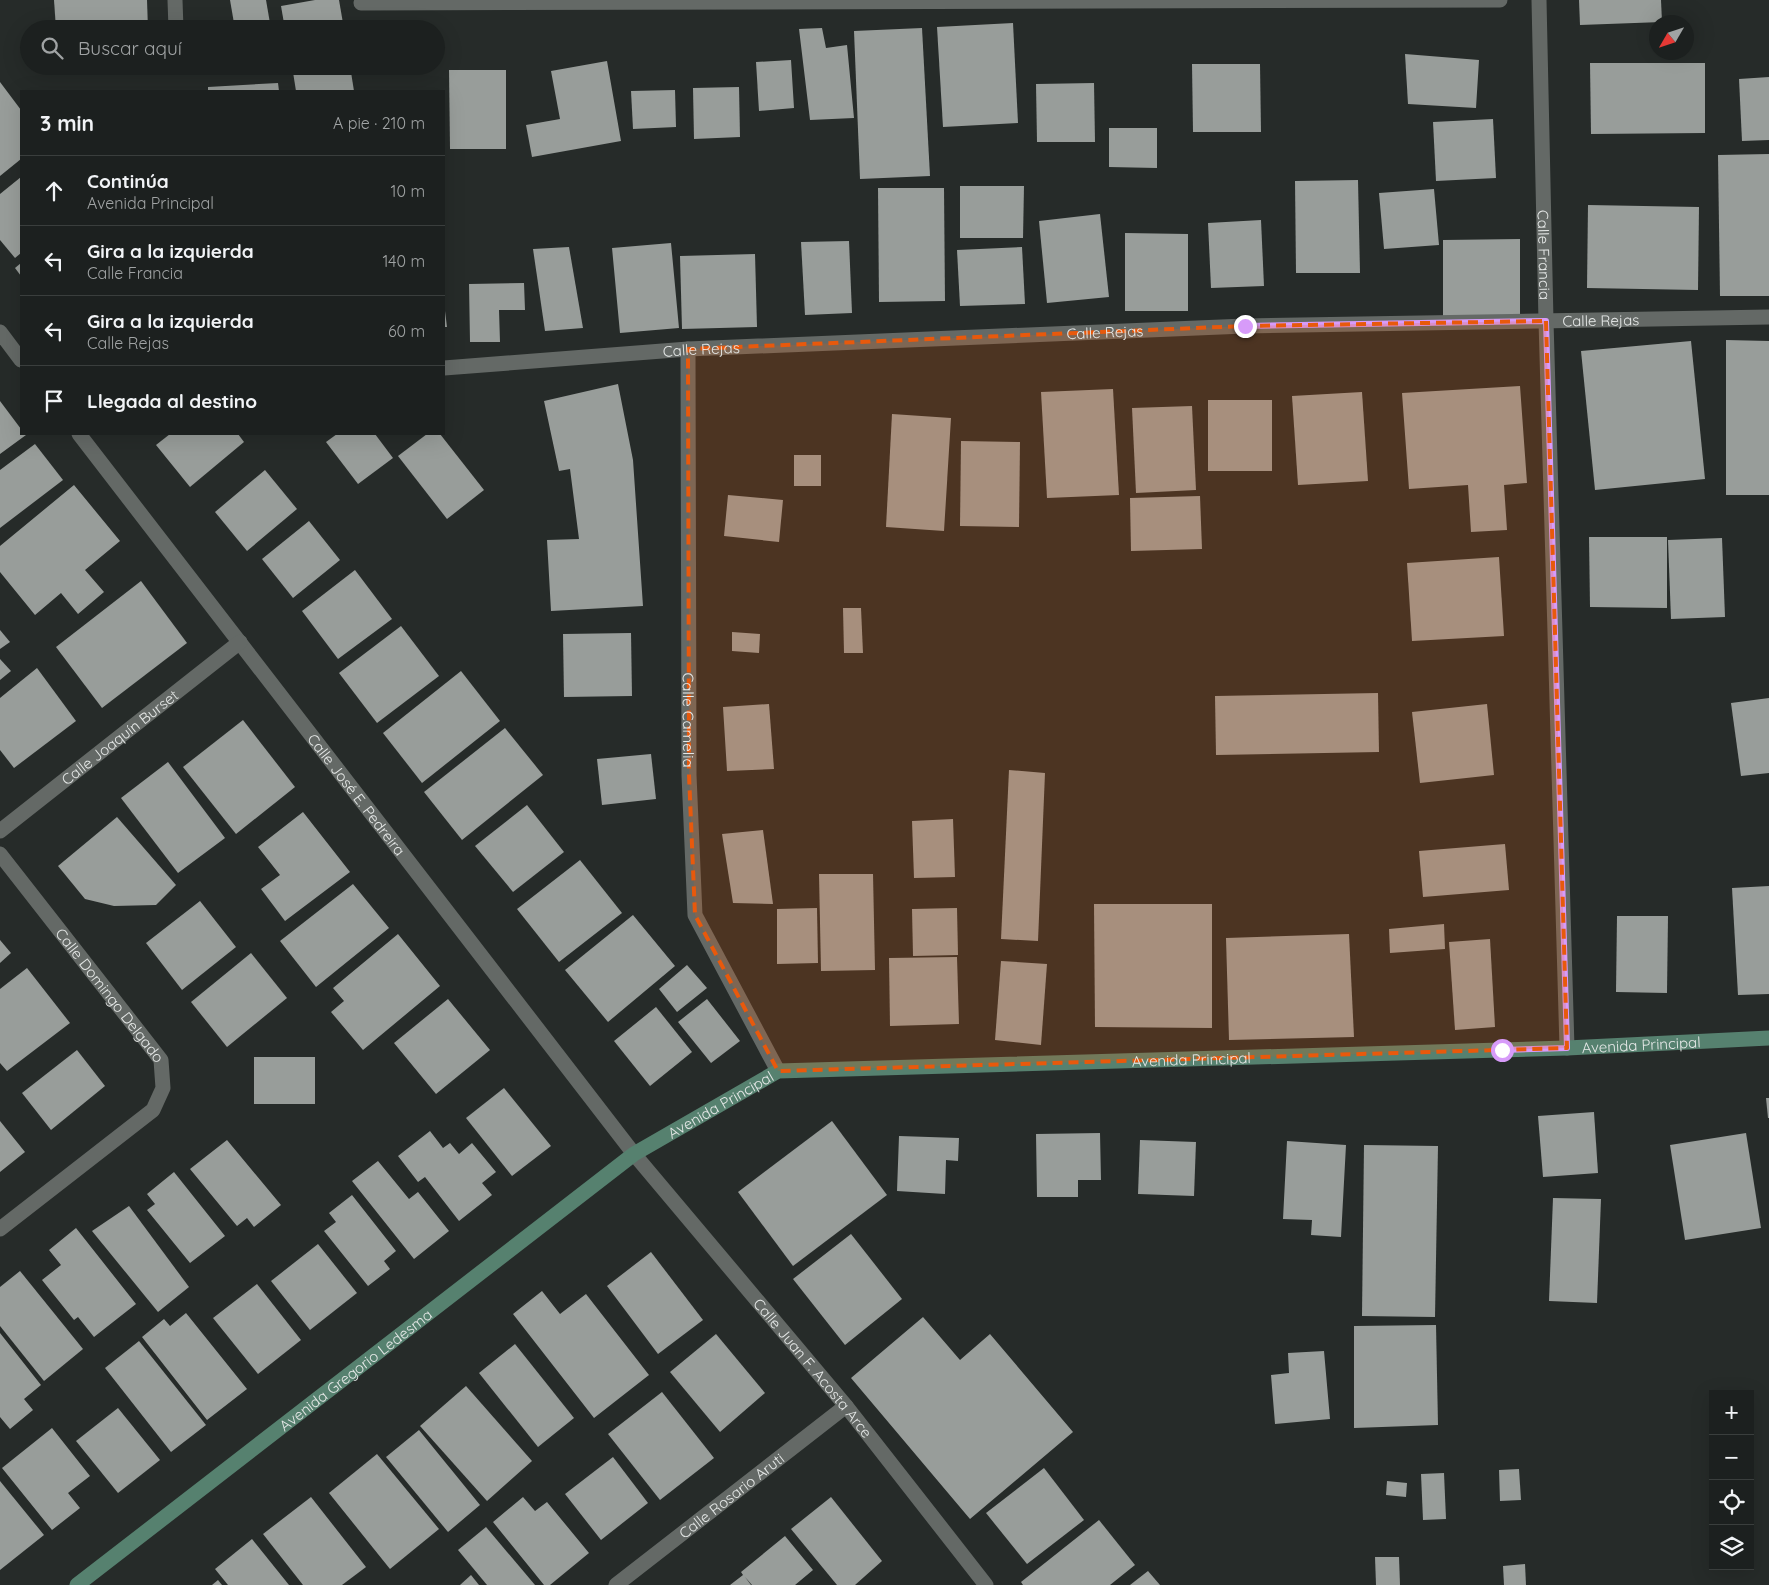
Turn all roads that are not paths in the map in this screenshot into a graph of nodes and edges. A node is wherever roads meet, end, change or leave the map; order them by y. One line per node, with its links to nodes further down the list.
1 (175, 0): 5 (street)
2 (1500, 0): 4 (street)
3 (1539, 0): 7 (street, Calle Francia)
4 (361, 3)
5 (176, 20)
6 (1769, 317): 7 (street, Calle Rejas)
7 (1546, 321): 9 (street, Calle Rejas); 17 (street, Calle Francia)
8 (0, 332): 10 (street)
9 (688, 349): 11 (street, Calle Rejas); 18 (street, Calle Camelia)
10 (20, 359)
11 (445, 368)
12 (80, 435): 13 (street, Calle José E. Pedreira)
13 (240, 642): 14 (street, Calle Joaquín Burset); 19 (street, Calle José E. Pedreira)
14 (0, 831)
15 (0, 854): 20 (street, Calle Domingo Delgado)
16 (1769, 1038): 17 (street, Avenida Principal)
17 (1567, 1048): 18 (street, Avenida Principal)
18 (778, 1071): 19 (street, Avenida Principal)
19 (634, 1154): 21 (street, Calle Juan F. Acosta Arce); 22 (street, Avenida Gregorio Ledesma)
20 (0, 1229)
21 (846, 1406): 23 (street, Calle Rosario Aruti); 24 (street, Calle Juan F. Acosta Arce)
22 (77, 1585)
23 (616, 1585)
24 (986, 1585)

